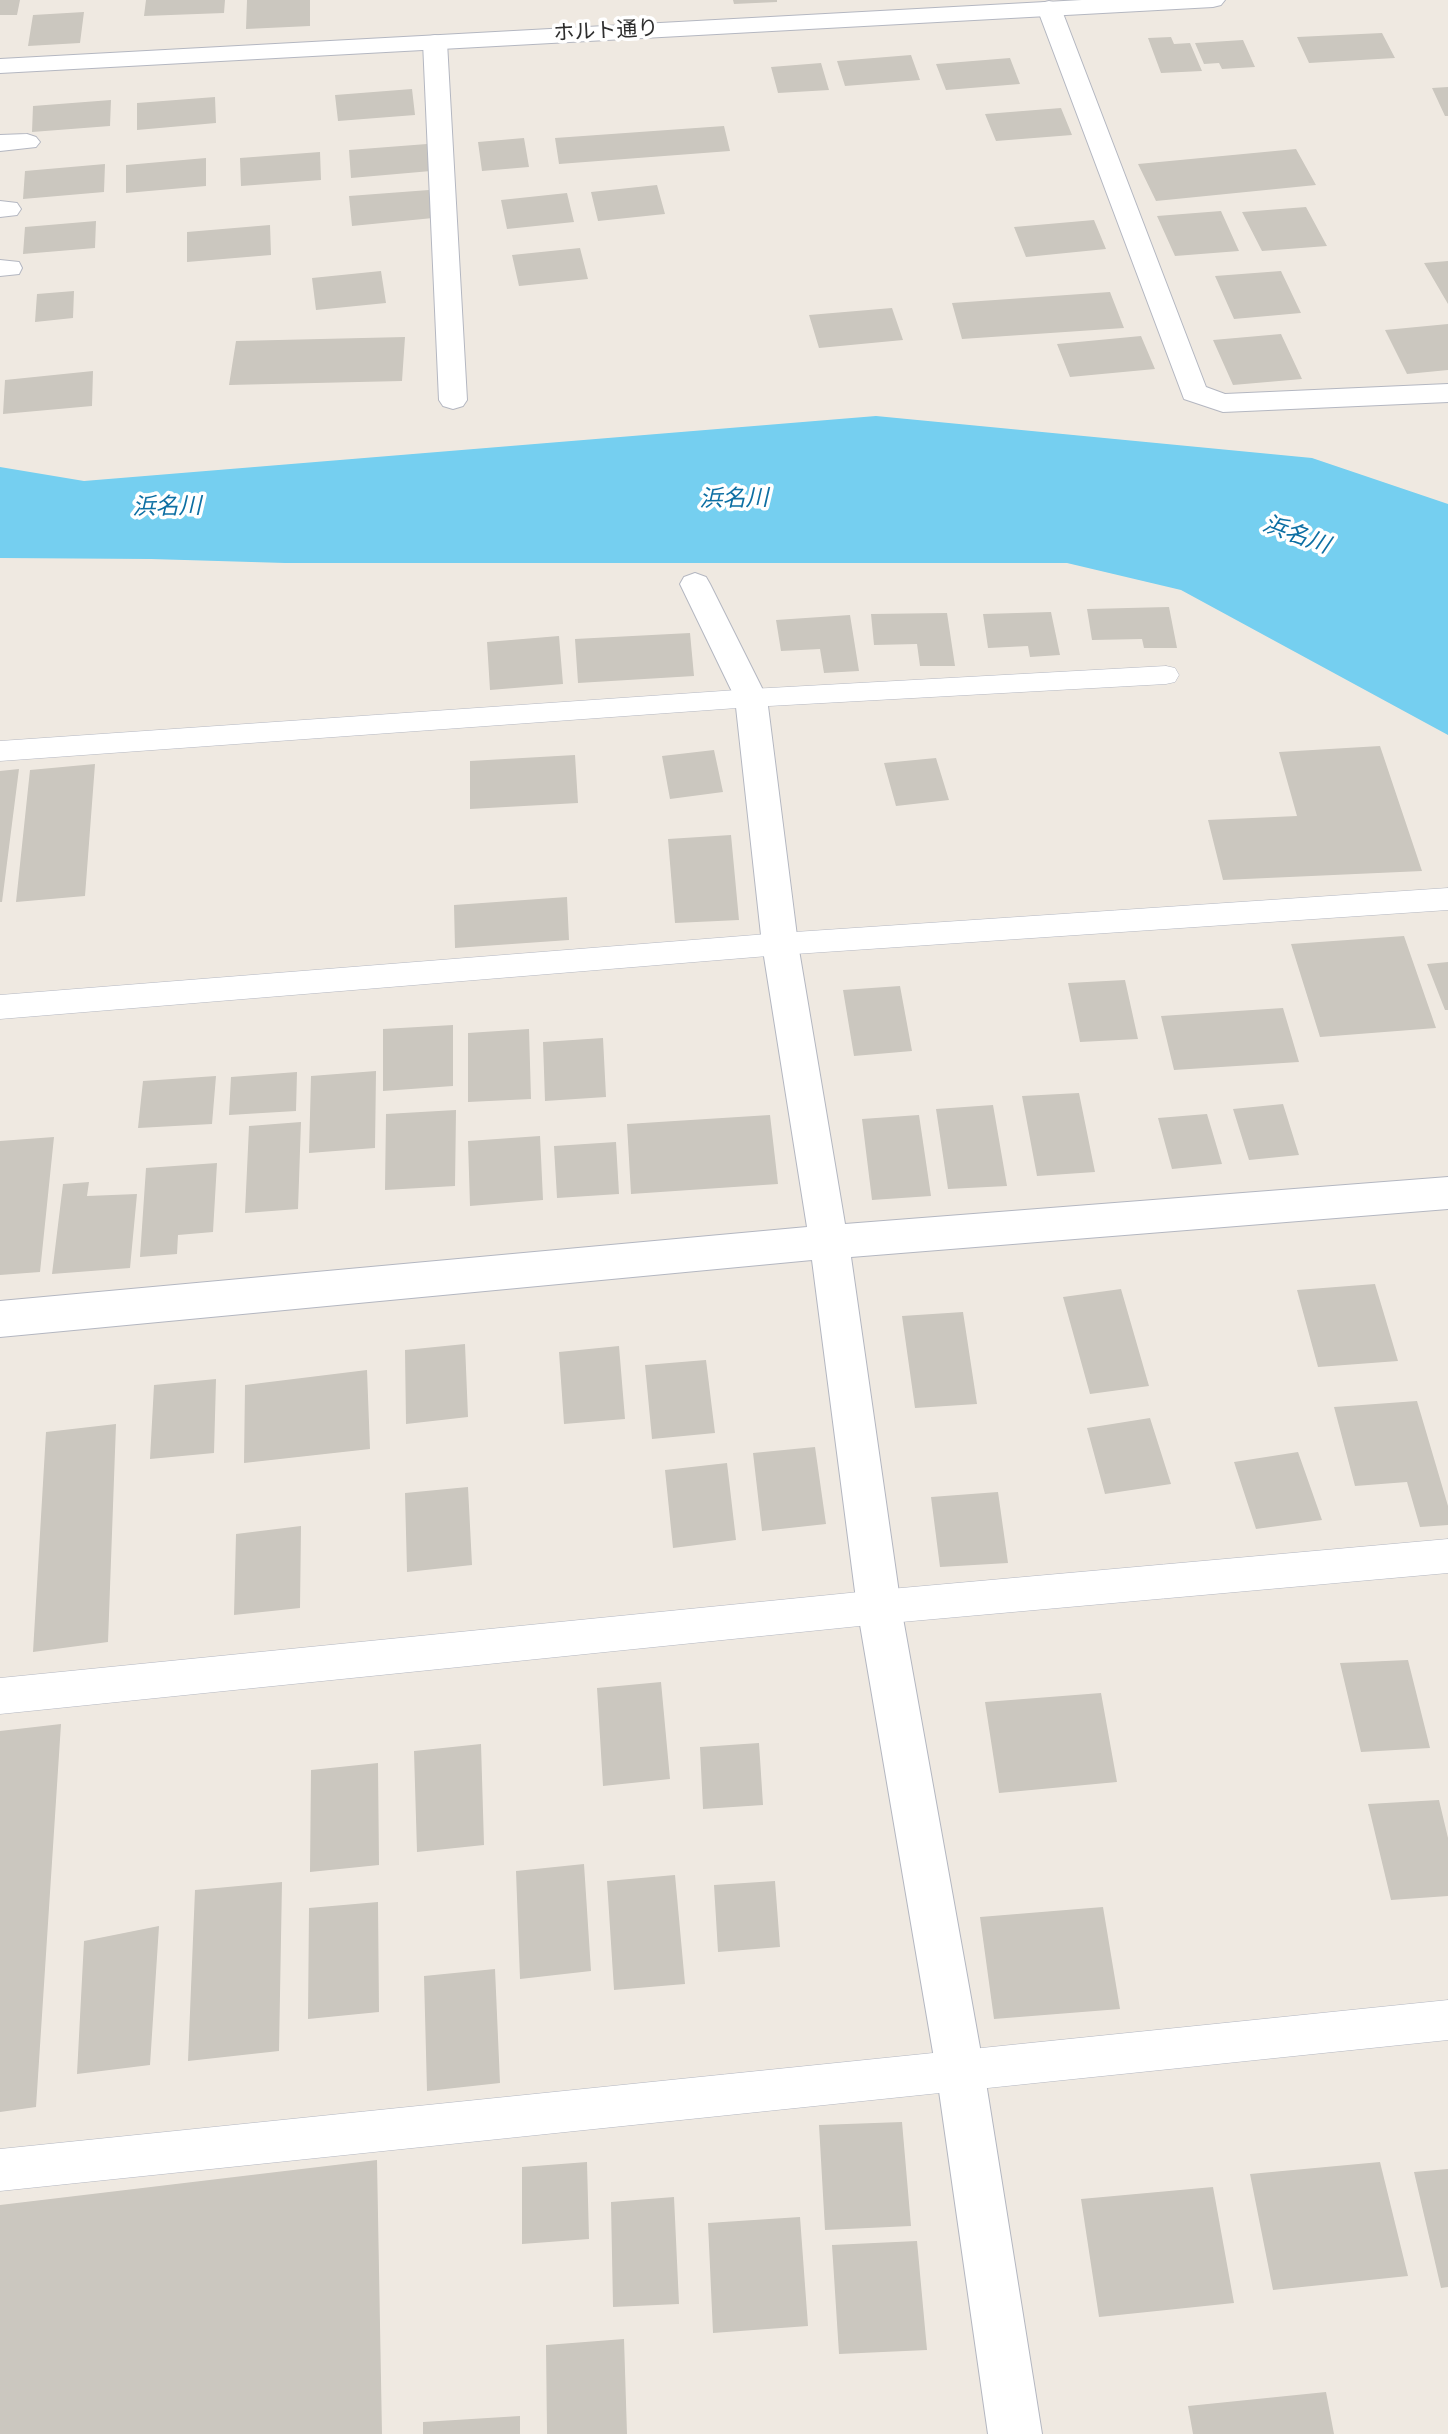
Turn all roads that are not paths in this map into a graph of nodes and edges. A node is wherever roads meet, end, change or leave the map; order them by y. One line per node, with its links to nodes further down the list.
1 (1213, 0): 2 (street, ホルト通り)
2 (1049, 8): 3 (street, ホルト通り); 7 (street)
3 (435, 42): 4 (street, ホルト通り); 8 (street)
4 (0, 66)
5 (27, 142): 6 (street)
6 (0, 143)
7 (1448, 393)
8 (453, 400)
9 (695, 584): 11 (street)
10 (1167, 675): 11 (lane)
11 (751, 698): 12 (lane); 14 (street)
12 (0, 751)
13 (1448, 899): 14 (lane)
14 (780, 944): 15 (lane); 17 (street)
15 (0, 1007)
16 (1448, 1193): 17 (street)
17 (829, 1242): 18 (street); 20 (street)
18 (0, 1319)
19 (1448, 1556): 20 (lane)
20 (879, 1607): 21 (lane); 23 (street)
21 (0, 1696)
22 (1448, 2020): 23 (lane)
23 (960, 2070): 24 (lane); 25 (street)
24 (0, 2170)
25 (1015, 2434)

